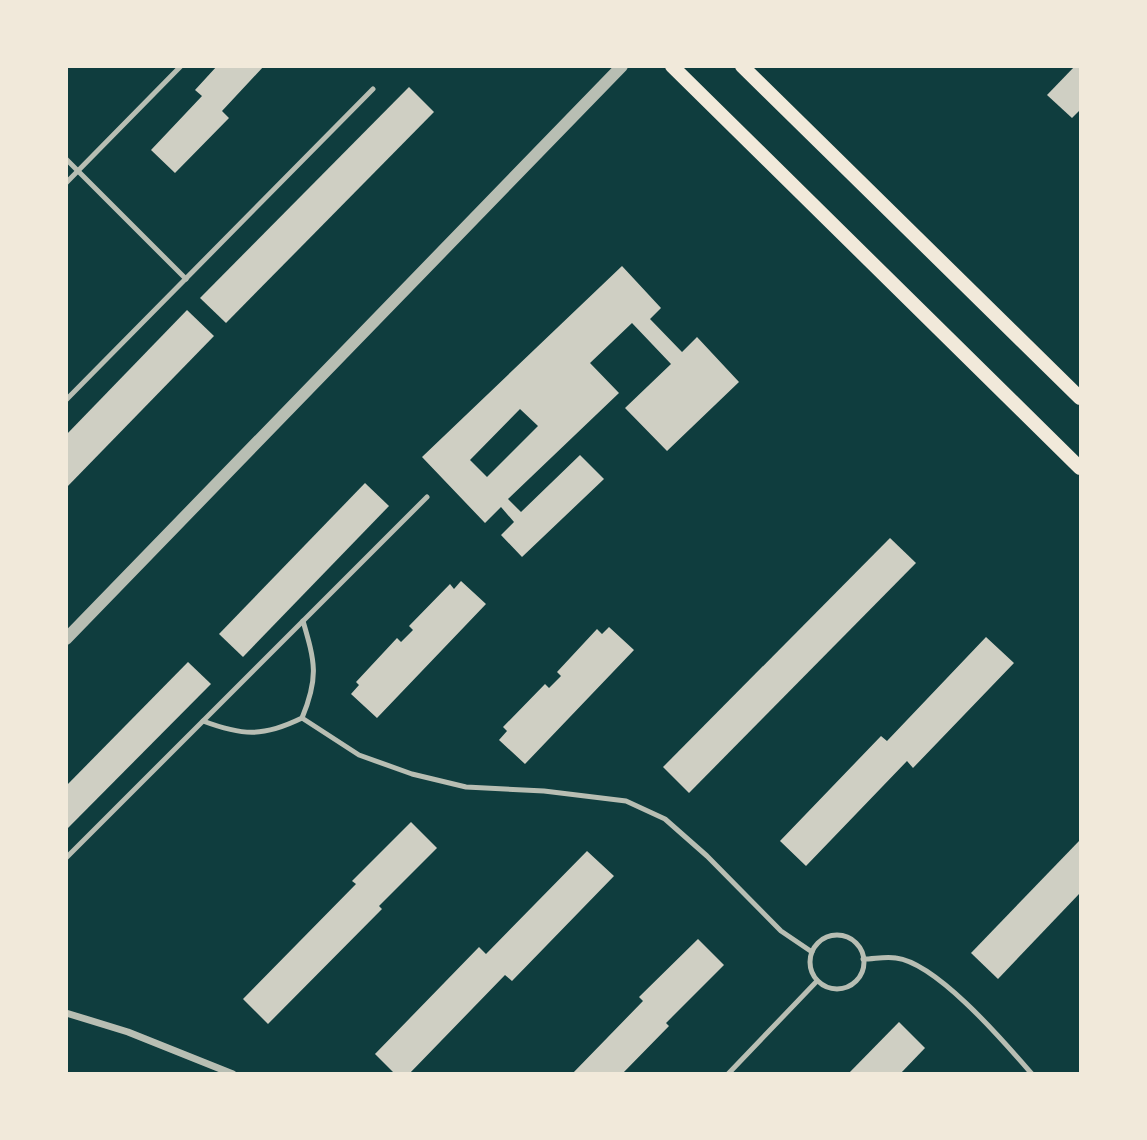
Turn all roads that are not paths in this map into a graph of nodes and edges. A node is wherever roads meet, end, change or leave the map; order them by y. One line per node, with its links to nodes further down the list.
1 (181, 66): 7 (lane)
2 (622, 66): 15 (street)
3 (672, 66): 12 (main road)
4 (742, 66): 10 (main road)
5 (373, 89): 9 (lane)
6 (66, 159): 7 (lane)
7 (78, 171): 8 (lane); 9 (lane)
8 (66, 183)
9 (186, 279): 11 (lane)
10 (1080, 398)
11 (66, 400)
12 (1080, 468)
13 (427, 497): 14 (lane)
14 (303, 621): 16 (lane); 17 (lane)
15 (66, 639)
16 (302, 718): 17 (lane); 19 (lane)
17 (203, 721): 18 (lane)
18 (66, 858)
19 (811, 951): 20 (lane); 21 (lane)
20 (863, 959): 21 (lane); 25 (lane)
21 (817, 981): 24 (lane)
22 (66, 1013): 23 (street)
23 (233, 1073)
24 (728, 1073)
25 (1032, 1073)

